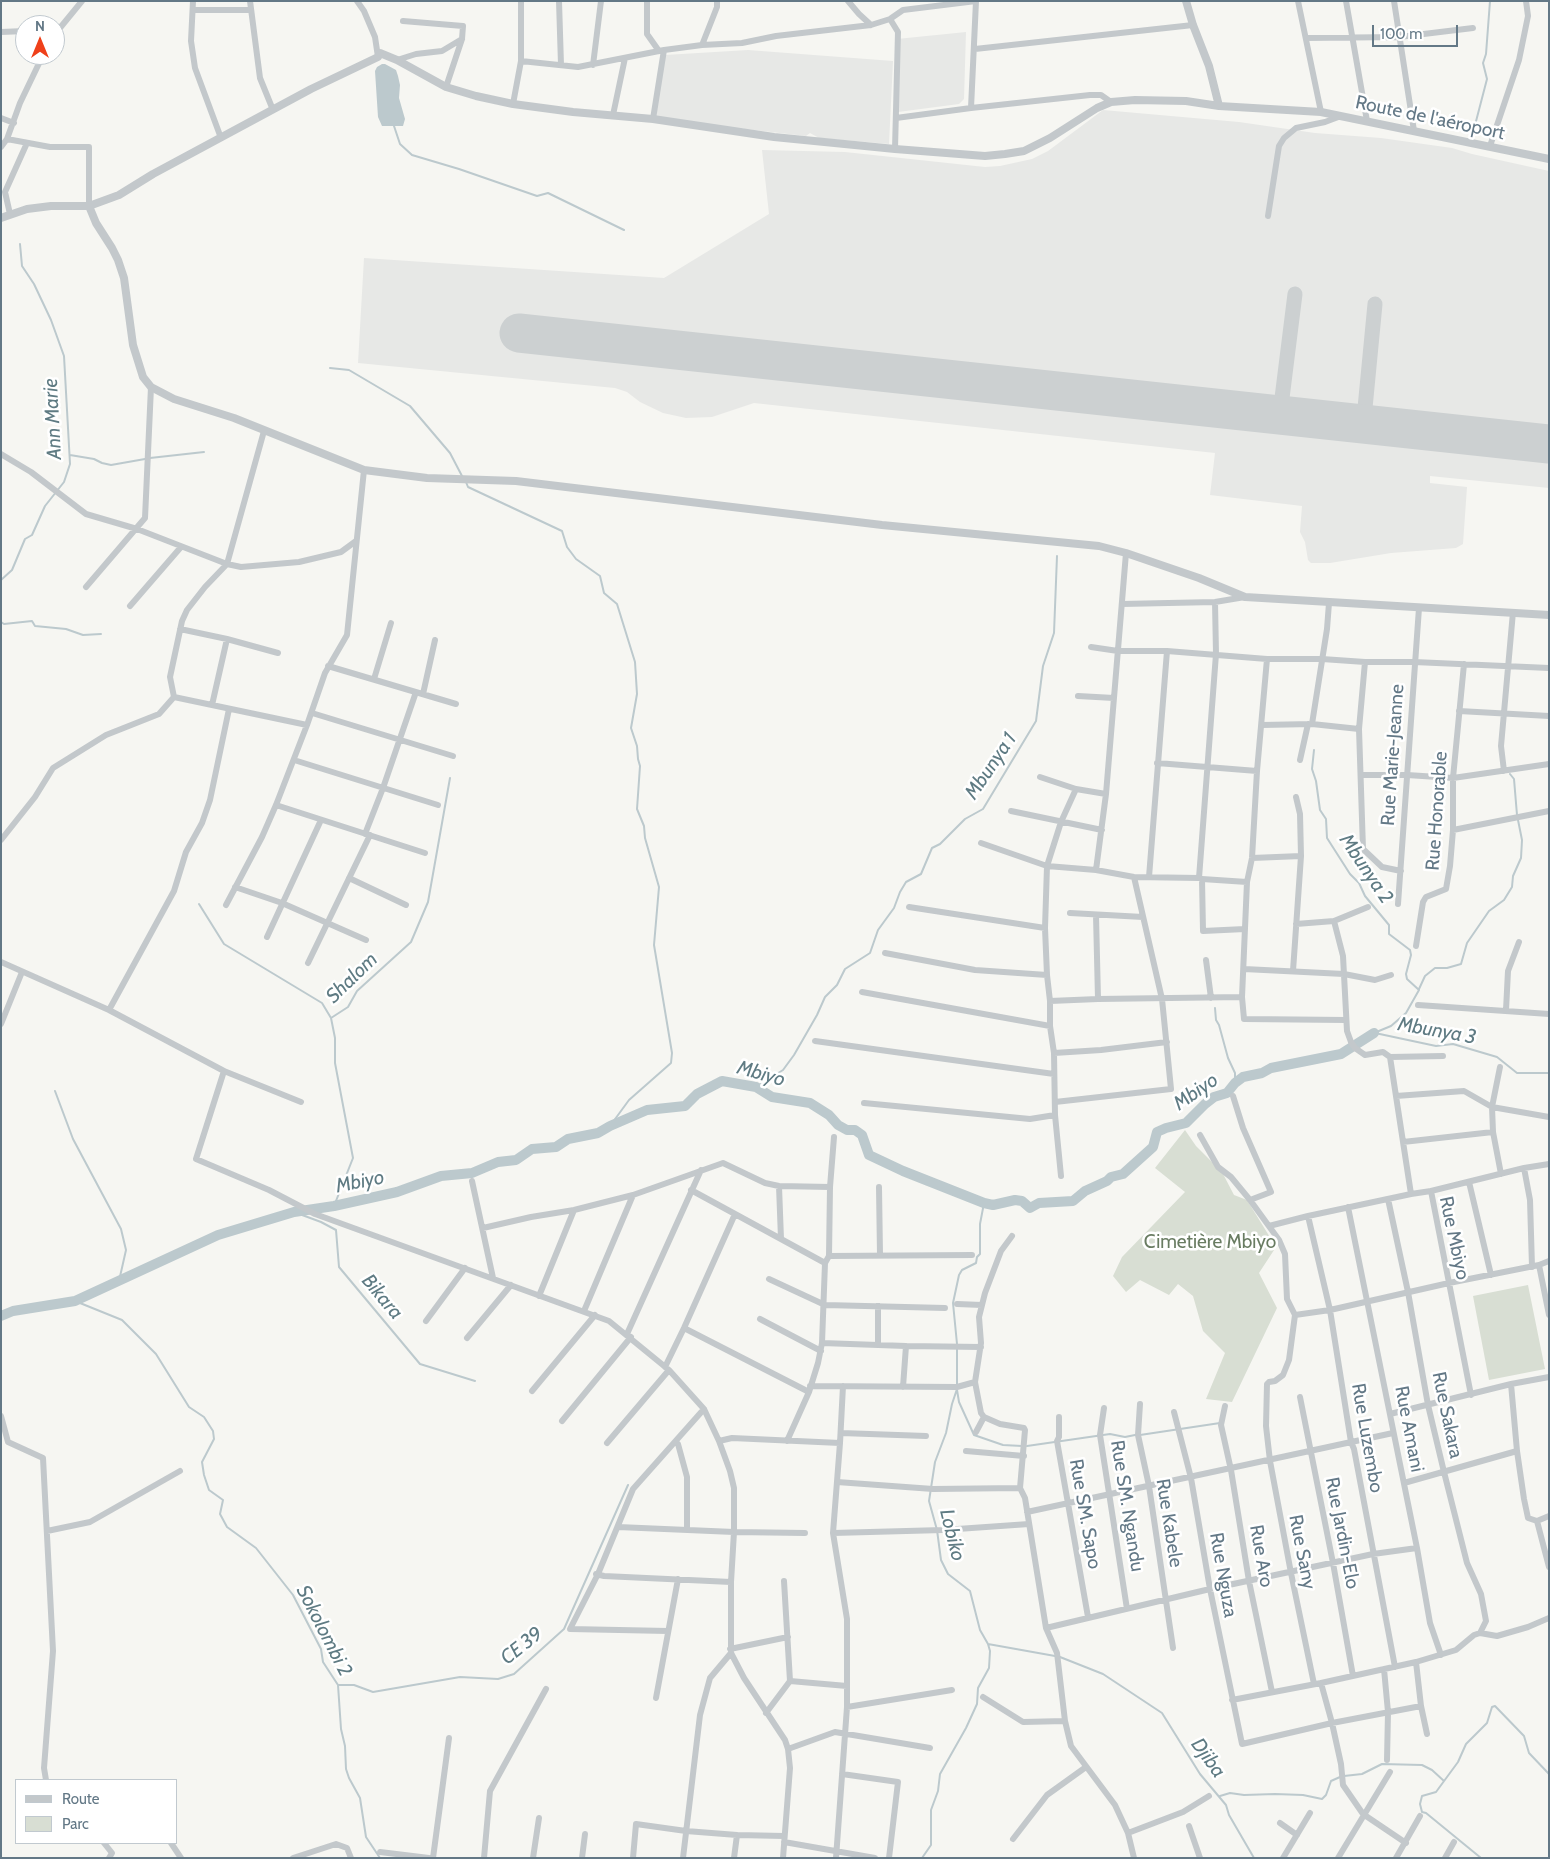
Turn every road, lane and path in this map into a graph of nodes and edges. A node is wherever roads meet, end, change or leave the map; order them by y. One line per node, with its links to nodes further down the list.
1 (82, 1): 21 (street)
2 (193, 1): 18 (street)
3 (250, 1): 19 (street)
4 (357, 1): 35 (street)
5 (522, 1): 38 (street)
6 (559, 1): 40 (street)
7 (601, 1): 41 (street)
8 (647, 1): 34 (street)
9 (717, 1): 32 (street)
10 (848, 1): 23 (street)
11 (976, 1): 17 (street); 33 (street)
12 (1186, 1): 24 (street)
13 (1298, 1): 29 (street)
14 (1346, 1): 30 (street)
15 (1394, 1): 28 (street)
16 (1526, 1): 60 (street)
17 (934, 3): 20 (street)
18 (193, 10): 19 (street); 57 (street)
19 (250, 10): 47 (street)
20 (890, 19): 23 (street); 52 (street)
21 (65, 21)
22 (403, 21): 31 (street)
23 (871, 25): 32 (street)
24 (1193, 25): 33 (street); 45 (street)
25 (1473, 28): 28 (street)
26 (15, 31): 27 (street)
27 (1, 32)
28 (1399, 37): 30 (street); 56 (street)
29 (1306, 38): 30 (street); 48 (street)
30 (1353, 38): 54 (street)
31 (462, 39): 37 (street); 42 (street)
32 (702, 45): 34 (street)
33 (975, 49): 46 (street)
34 (661, 51): 36 (street); 53 (street)
35 (378, 57): 37 (street); 47 (street)
36 (625, 58): 41 (street); 49 (street)
37 (397, 60): 42 (street)
38 (521, 61): 40 (street); 44 (street)
39 (38, 65): 55 (street)
40 (561, 65): 41 (street)
41 (593, 65)
42 (446, 87): 44 (street)
43 (1111, 102): 45 (street, Route de l'aéroport); 46 (street); 62 (street)
44 (513, 104): 49 (street)
45 (1219, 106): 48 (street, Route de l'aéroport)
46 (971, 108): 52 (street)
47 (272, 110): 57 (street)
48 (1321, 112): 50 (street, Route de l'aéroport)
49 (613, 115): 53 (street)
50 (1341, 116): 54 (street, Route de l'aéroport); 66 (street)
51 (1, 118): 55 (street)
52 (896, 118): 62 (street)
53 (653, 119): 62 (street)
54 (1367, 121): 56 (street, Route de l'aéroport)
55 (14, 123): 58 (street)
56 (1414, 131): 60 (street, Route de l'aéroport)
57 (221, 138): 64 (street)
58 (7, 139): 59 (street); 61 (street)
59 (27, 143): 64 (street); 65 (street)
60 (1490, 146): 63 (street, Route de l'aéroport)
61 (1, 147)
62 (896, 149)
63 (1549, 159)
64 (89, 206): 65 (street); 68 (street)
65 (10, 214): 67 (street)
66 (1268, 216)
67 (1, 218)
68 (151, 387): 69 (street); 72 (street)
69 (264, 431): 71 (street); 76 (street)
70 (1, 454): 72 (street)
71 (364, 470): 73 (street); 75 (street)
72 (137, 529): 74 (street); 77 (street)
73 (356, 541): 76 (street); 100 (street)
74 (181, 547): 76 (street); 82 (street)
75 (1126, 553): 78 (street); 81 (street)
76 (227, 564): 87 (street)
77 (86, 587)
78 (1245, 597): 79 (street); 80 (street)
79 (1215, 602): 81 (street); 94 (street)
80 (1329, 603): 83 (street); 96 (street)
81 (1122, 604): 91 (street)
82 (130, 606)
83 (1419, 608): 84 (street); 98 (street, Rue Marie-Jeanne)
84 (1514, 612): 85 (street); 101 (street)
85 (1549, 615)
86 (391, 623): 103 (street)
87 (180, 629): 88 (street); 106 (street)
88 (227, 639): 93 (street); 109 (street)
89 (436, 640): 104 (street)
90 (1091, 647): 91 (street)
91 (1118, 651): 92 (street); 107 (street)
92 (1167, 651): 94 (street); 123 (street)
93 (278, 653)
94 (1216, 654): 95 (street); 125 (street)
95 (1267, 659): 96 (street); 116 (street)
96 (1322, 659): 97 (street); 115 (street)
97 (1365, 662): 98 (street); 118 (street)
98 (1414, 662): 99 (street); 129 (street, Rue Marie-Jeanne)
99 (1464, 664): 101 (street); 111 (street, Rue Honorable)
100 (328, 666): 103 (street); 113 (street)
101 (1509, 666): 102 (street); 112 (street)
102 (1549, 668)
103 (374, 680): 104 (street)
104 (420, 693): 108 (street); 119 (street)
105 (1078, 696): 107 (street)
106 (174, 697): 109 (street); 145 (street)
107 (1114, 698): 134 (street)
108 (456, 704)
109 (212, 705): 110 (street)
110 (229, 709): 117 (street); 194 (street)
111 (1459, 711): 112 (street); 131 (street, Rue Honorable)
112 (1504, 712): 114 (street); 127 (street)
113 (312, 713): 117 (street); 119 (street)
114 (1549, 716)
115 (1310, 724): 116 (street); 118 (street); 122 (street)
116 (1262, 725): 126 (street)
117 (307, 726): 121 (street)
118 (1359, 729): 128 (street)
119 (400, 740): 120 (street); 132 (street)
120 (453, 756)
121 (294, 760): 132 (street); 136 (street)
122 (1300, 760)
123 (1157, 763): 125 (street); 154 (street)
124 (1549, 764): 127 (street)
125 (1207, 767): 126 (street); 156 (street)
126 (1257, 771): 149 (street)
127 (1504, 771): 131 (street)
128 (1361, 775): 129 (street); 152 (street)
129 (1406, 775): 131 (street); 152 (street, Rue Marie-Jeanne)
130 (1040, 777): 133 (street)
131 (1453, 778): 143 (street, Rue Honorable)
132 (384, 788): 137 (street); 144 (street)
133 (1076, 789): 134 (street); 141 (street)
134 (1106, 794): 142 (street)
135 (1296, 797): 148 (street)
136 (276, 805): 140 (street); 158 (street)
137 (438, 805)
138 (1011, 811): 141 (street)
139 (1549, 811): 143 (street)
140 (322, 820): 144 (street); 159 (street)
141 (1061, 822): 142 (street); 150 (street)
142 (1102, 830): 151 (street)
143 (1453, 830): 176 (street, Rue Honorable)
144 (367, 835): 147 (street); 155 (street)
145 (1, 840)
146 (982, 843): 150 (street)
147 (425, 853)
148 (1301, 856): 149 (street); 170 (street)
149 (1252, 858): 157 (street)
150 (1047, 866): 151 (street); 171 (street)
151 (1096, 870): 153 (street)
152 (1401, 871): 161 (street, Rue Marie-Jeanne)
153 (1134, 877): 154 (street); 167 (street)
154 (1149, 877): 156 (street)
155 (350, 878): 162 (street); 169 (street)
156 (1200, 878): 157 (street); 172 (street)
157 (1247, 882): 172 (street)
158 (235, 887): 159 (street); 160 (street)
159 (282, 903): 169 (street); 173 (street)
160 (226, 904)
161 (1398, 904)
162 (406, 905)
163 (1368, 906): 168 (street)
164 (909, 907): 171 (street)
165 (1070, 913): 166 (street)
166 (1096, 915): 167 (street); 190 (street)
167 (1143, 917): 191 (street)
168 (1334, 921): 170 (street); 184 (street)
169 (328, 922): 174 (street); 180 (street)
170 (1296, 924): 182 (street)
171 (1045, 928): 185 (street)
172 (1245, 930): 181 (street)
173 (267, 937)
174 (366, 940)
175 (1519, 942): 195 (street)
176 (1416, 946)
177 (885, 953): 185 (street)
178 (1206, 960): 189 (street)
179 (1, 962): 183 (street)
180 (308, 963)
181 (1244, 970): 182 (street); 188 (street)
182 (1294, 971): 184 (street)
183 (22, 972): 194 (street); 198 (street)
184 (1344, 974): 186 (street); 197 (street)
185 (1047, 975): 192 (street)
186 (1392, 975)
187 (862, 992): 199 (street)
188 (1242, 997): 189 (street); 197 (street)
189 (1211, 998): 191 (street)
190 (1098, 999): 191 (street); 192 (street)
191 (1162, 999): 201 (street)
192 (1050, 1001): 199 (street)
193 (1418, 1005): 195 (street)
194 (109, 1010): 206 (street)
195 (1506, 1010): 196 (street)
196 (1549, 1014)
197 (1346, 1020): 204 (street)
198 (1, 1024)
199 (1050, 1026): 202 (street)
200 (815, 1041): 207 (street)
201 (1166, 1042): 202 (street); 211 (street)
202 (1054, 1053): 207 (street)
203 (1443, 1056): 204 (street)
204 (1390, 1057): 209 (street, Rue Mbiyo)
205 (1500, 1068): 213 (street)
206 (224, 1071): 210 (street); 250 (street)
207 (1054, 1074): 211 (street)
208 (1233, 1096): 235 (street)
209 (1396, 1096): 213 (street); 219 (street, Rue Mbiyo)
210 (301, 1102)
211 (1055, 1102): 214 (street)
212 (864, 1103): 214 (street)
213 (1492, 1107): 215 (street); 216 (street)
214 (1055, 1115): 224 (street)
215 (1549, 1117)
216 (1493, 1132): 219 (street); 223 (street)
217 (1200, 1135): 235 (street)
218 (834, 1137): 228 (street)
219 (1403, 1142): 232 (street, Rue Mbiyo)
220 (1549, 1164): 221 (street)
221 (1524, 1168): 223 (street); 249 (street)
222 (701, 1170): 227 (street); 230 (street); 233 (street)
223 (1502, 1174): 226 (street)
224 (1061, 1176)
225 (472, 1181): 241 (street)
226 (1469, 1182): 231 (street); 251 (street)
227 (779, 1186): 228 (street); 243 (street)
228 (830, 1187): 246 (street)
229 (880, 1187): 244 (street)
230 (691, 1190): 238 (street); 272 (street)
231 (1431, 1191): 232 (street, Rue Mbiyo); 254 (street, Rue Mbiyo)
232 (1410, 1194): 234 (street)
233 (633, 1195): 237 (street); 265 (street)
234 (1388, 1198): 236 (street); 256 (street, Rue Sakara)
235 (1250, 1200): 240 (street)
236 (1348, 1207): 239 (street); 258 (street, Rue Amani)
237 (574, 1210): 241 (street); 257 (street)
238 (735, 1214): 243 (street); 271 (street)
239 (1308, 1216): 240 (street); 264 (street, Rue Luzembo)
240 (1269, 1226): 267 (street)
241 (483, 1228): 252 (street)
242 (1012, 1236): 261 (street)
243 (780, 1239): 248 (street)
244 (880, 1255): 245 (street); 246 (street)
245 (972, 1255)
246 (829, 1256): 248 (street)
247 (1549, 1261): 249 (street)
248 (826, 1263): 260 (street)
249 (1535, 1266): 251 (street); 268 (street)
250 (465, 1268): 252 (street); 270 (street)
251 (1491, 1275): 254 (street)
252 (494, 1278): 255 (street)
253 (768, 1279): 260 (street)
254 (1448, 1283): 256 (street); 287 (street, Rue Mbiyo)
255 (511, 1285): 257 (street); 273 (street)
256 (1408, 1292): 258 (street); 290 (street, Rue Sakara)
257 (539, 1296): 265 (street)
258 (1368, 1302): 264 (street); 295 (street, Rue Amani)
259 (957, 1304): 261 (street)
260 (825, 1305): 262 (street); 274 (street)
261 (982, 1305): 277 (street)
262 (878, 1306): 263 (street); 275 (street)
263 (945, 1308)
264 (1330, 1310): 267 (street); 307 (street, Rue Luzembo)
265 (584, 1311): 266 (street)
266 (595, 1315): 272 (street); 286 (street)
267 (1295, 1315): 314 (street, Rue Sany)
268 (1549, 1315)
269 (760, 1319): 278 (street)
270 (426, 1321)
271 (684, 1328): 279 (street); 285 (street)
272 (629, 1335): 279 (street); 299 (street)
273 (466, 1338)
274 (822, 1343): 275 (street); 278 (street)
275 (878, 1345): 276 (street)
276 (906, 1346): 277 (street); 284 (street)
277 (981, 1347): 281 (street)
278 (821, 1351): 285 (street)
279 (667, 1368): 293 (street); 309 (street)
280 (1549, 1377): 282 (street)
281 (975, 1382): 284 (street); 297 (street)
282 (1511, 1384): 287 (street); 311 (street)
283 (843, 1386): 284 (street); 285 (street); 301 (street)
284 (904, 1387)
285 (809, 1389): 305 (street)
286 (532, 1391)
287 (1471, 1395): 290 (street)
288 (1300, 1396): 312 (street, Rue Jardin-Elo)
289 (1140, 1404): 321 (street, Rue Kabele)
290 (1428, 1405): 295 (street); 317 (street, Rue Sakara)
291 (1225, 1406): 315 (street, Rue Aro)
292 (1104, 1408): 323 (street, Rue SM. Ngandu)
293 (704, 1409): 304 (street); 306 (street)
294 (1174, 1412): 318 (street, Rue Nguza)
295 (1390, 1414): 302 (street, Rue Amani)
296 (1, 1416): 331 (street)
297 (984, 1417): 300 (street); 313 (street)
298 (1059, 1418): 324 (street, Rue SM. Sapo)
299 (562, 1421)
300 (976, 1432)
301 (840, 1433): 303 (street); 308 (street)
302 (1394, 1433): 307 (street); 320 (street, Rue Amani)
303 (926, 1436)
304 (719, 1441): 305 (street); 332 (street)
305 (787, 1441): 308 (street)
306 (675, 1442): 329 (street); 330 (street)
307 (1351, 1442): 312 (street); 336 (street, Rue Luzembo)
308 (840, 1443): 319 (street)
309 (606, 1444)
310 (966, 1451): 313 (street)
311 (1517, 1451): 317 (street); 327 (street)
312 (1311, 1452): 314 (street); 337 (street, Rue Jardin-Elo)
313 (1024, 1456): 322 (street)
314 (1270, 1461): 315 (street); 339 (street, Rue Sany)
315 (1230, 1470): 318 (street); 343 (street, Rue Aro)
316 (180, 1471): 331 (street)
317 (1444, 1472): 320 (street); 352 (street, Rue Sakara)
318 (1190, 1478): 321 (street); 345 (street, Rue Nguza)
319 (837, 1482): 322 (street); 334 (street)
320 (1404, 1483): 335 (street, Rue Amani)
321 (1149, 1486): 323 (street); 346 (street, Rue Kabele)
322 (1020, 1488): 325 (street)
323 (1111, 1495): 324 (street); 347 (street, Rue SM. Ngandu)
324 (1068, 1504): 325 (street); 348 (street, Rue SM. Sapo)
325 (1027, 1512): 328 (street)
326 (1549, 1516): 327 (street)
327 (1537, 1521): 338 (street)
328 (1029, 1524): 334 (street); 350 (street)
329 (618, 1527): 330 (street); 340 (street)
330 (687, 1530): 332 (street)
331 (47, 1531): 385 (street)
332 (734, 1532): 333 (street); 344 (street)
333 (805, 1533)
334 (833, 1533): 363 (street)
335 (1417, 1548): 336 (street); 356 (street, Rue Amani)
336 (1373, 1554): 337 (street); 358 (street, Rue Luzembo)
337 (1333, 1563): 339 (street); 360 (street, Rue Jardin-Elo)
338 (1549, 1567)
339 (1290, 1573): 343 (street); 362 (street, Rue Sany)
340 (597, 1574): 341 (street); 351 (street)
341 (678, 1579): 344 (street); 351 (street)
342 (784, 1581): 353 (street)
343 (1249, 1581): 345 (street); 366 (street, Rue Aro)
344 (730, 1582): 355 (street)
345 (1210, 1589): 346 (street); 369 (street, Rue Nguza)
346 (1165, 1599): 347 (street); 354 (street, Rue Kabele)
347 (1127, 1608): 348 (street)
348 (1088, 1617): 350 (street)
349 (1549, 1618): 352 (street)
350 (1046, 1628): 374 (street)
351 (668, 1631): 368 (street)
352 (1480, 1633): 356 (street)
353 (788, 1637): 355 (street); 361 (street)
354 (1173, 1648)
355 (730, 1651): 373 (street); 393 (street)
356 (1441, 1656): 357 (street)
357 (1416, 1662): 358 (street); 370 (street)
358 (1394, 1667): 359 (street)
359 (1384, 1669): 360 (street); 372 (street)
360 (1353, 1676): 362 (street)
361 (790, 1681): 363 (street); 373 (street)
362 (1317, 1684): 366 (street); 375 (street, Rue Sany)
363 (847, 1686): 371 (street)
364 (546, 1689): 412 (street)
365 (952, 1690): 371 (street)
366 (1272, 1692): 369 (street)
367 (983, 1697): 374 (street)
368 (656, 1698)
369 (1232, 1700): 375 (street, Rue Nguza)
370 (1421, 1706): 372 (street); 377 (street)
371 (848, 1708): 376 (street)
372 (1388, 1712): 375 (street); 381 (street)
373 (766, 1713): 380 (street)
374 (1065, 1721): 382 (street)
375 (1332, 1723): 388 (street, Rue Sany)
376 (845, 1734): 379 (street); 380 (street); 384 (street)
377 (1427, 1734)
378 (448, 1738): 411 (street)
379 (930, 1748)
380 (788, 1750): 398 (street)
381 (1388, 1760)
382 (1086, 1767): 394 (street); 399 (street)
383 (1390, 1772): 388 (street)
384 (842, 1774): 405 (street); 420 (street)
385 (46, 1779)
386 (1209, 1796): 394 (street)
387 (1310, 1812): 397 (street)
388 (1363, 1814): 401 (street, Rue Sany); 424 (street)
389 (1420, 1816): 401 (street)
390 (539, 1818): 413 (street)
391 (1280, 1823): 397 (street)
392 (1189, 1826): 422 (street)
393 (686, 1831): 396 (street); 415 (street); 416 (street)
394 (1128, 1833): 421 (street)
395 (585, 1834): 414 (street)
396 (737, 1835): 398 (street); 417 (street)
397 (1297, 1835): 423 (street)
398 (784, 1839): 405 (street); 418 (street)
399 (1013, 1839)
400 (1454, 1842): 426 (street)
401 (1406, 1843): 425 (street)
402 (105, 1844): 406 (street)
403 (172, 1844): 407 (street)
404 (380, 1852): 410 (street)
405 (836, 1854): 419 (street)
406 (109, 1858)
407 (181, 1858)
408 (293, 1858): 409 (street)
409 (351, 1858)
410 (428, 1858)
411 (433, 1858)
412 (484, 1858)
413 (534, 1858)
414 (582, 1858)
415 (633, 1858)
416 (683, 1858)
417 (734, 1858)
418 (782, 1858)
419 (876, 1858)
420 (889, 1858)
421 (1134, 1858)
422 (1200, 1858)
423 (1283, 1858)
424 (1338, 1858)
425 (1396, 1858)
426 (1445, 1858)

